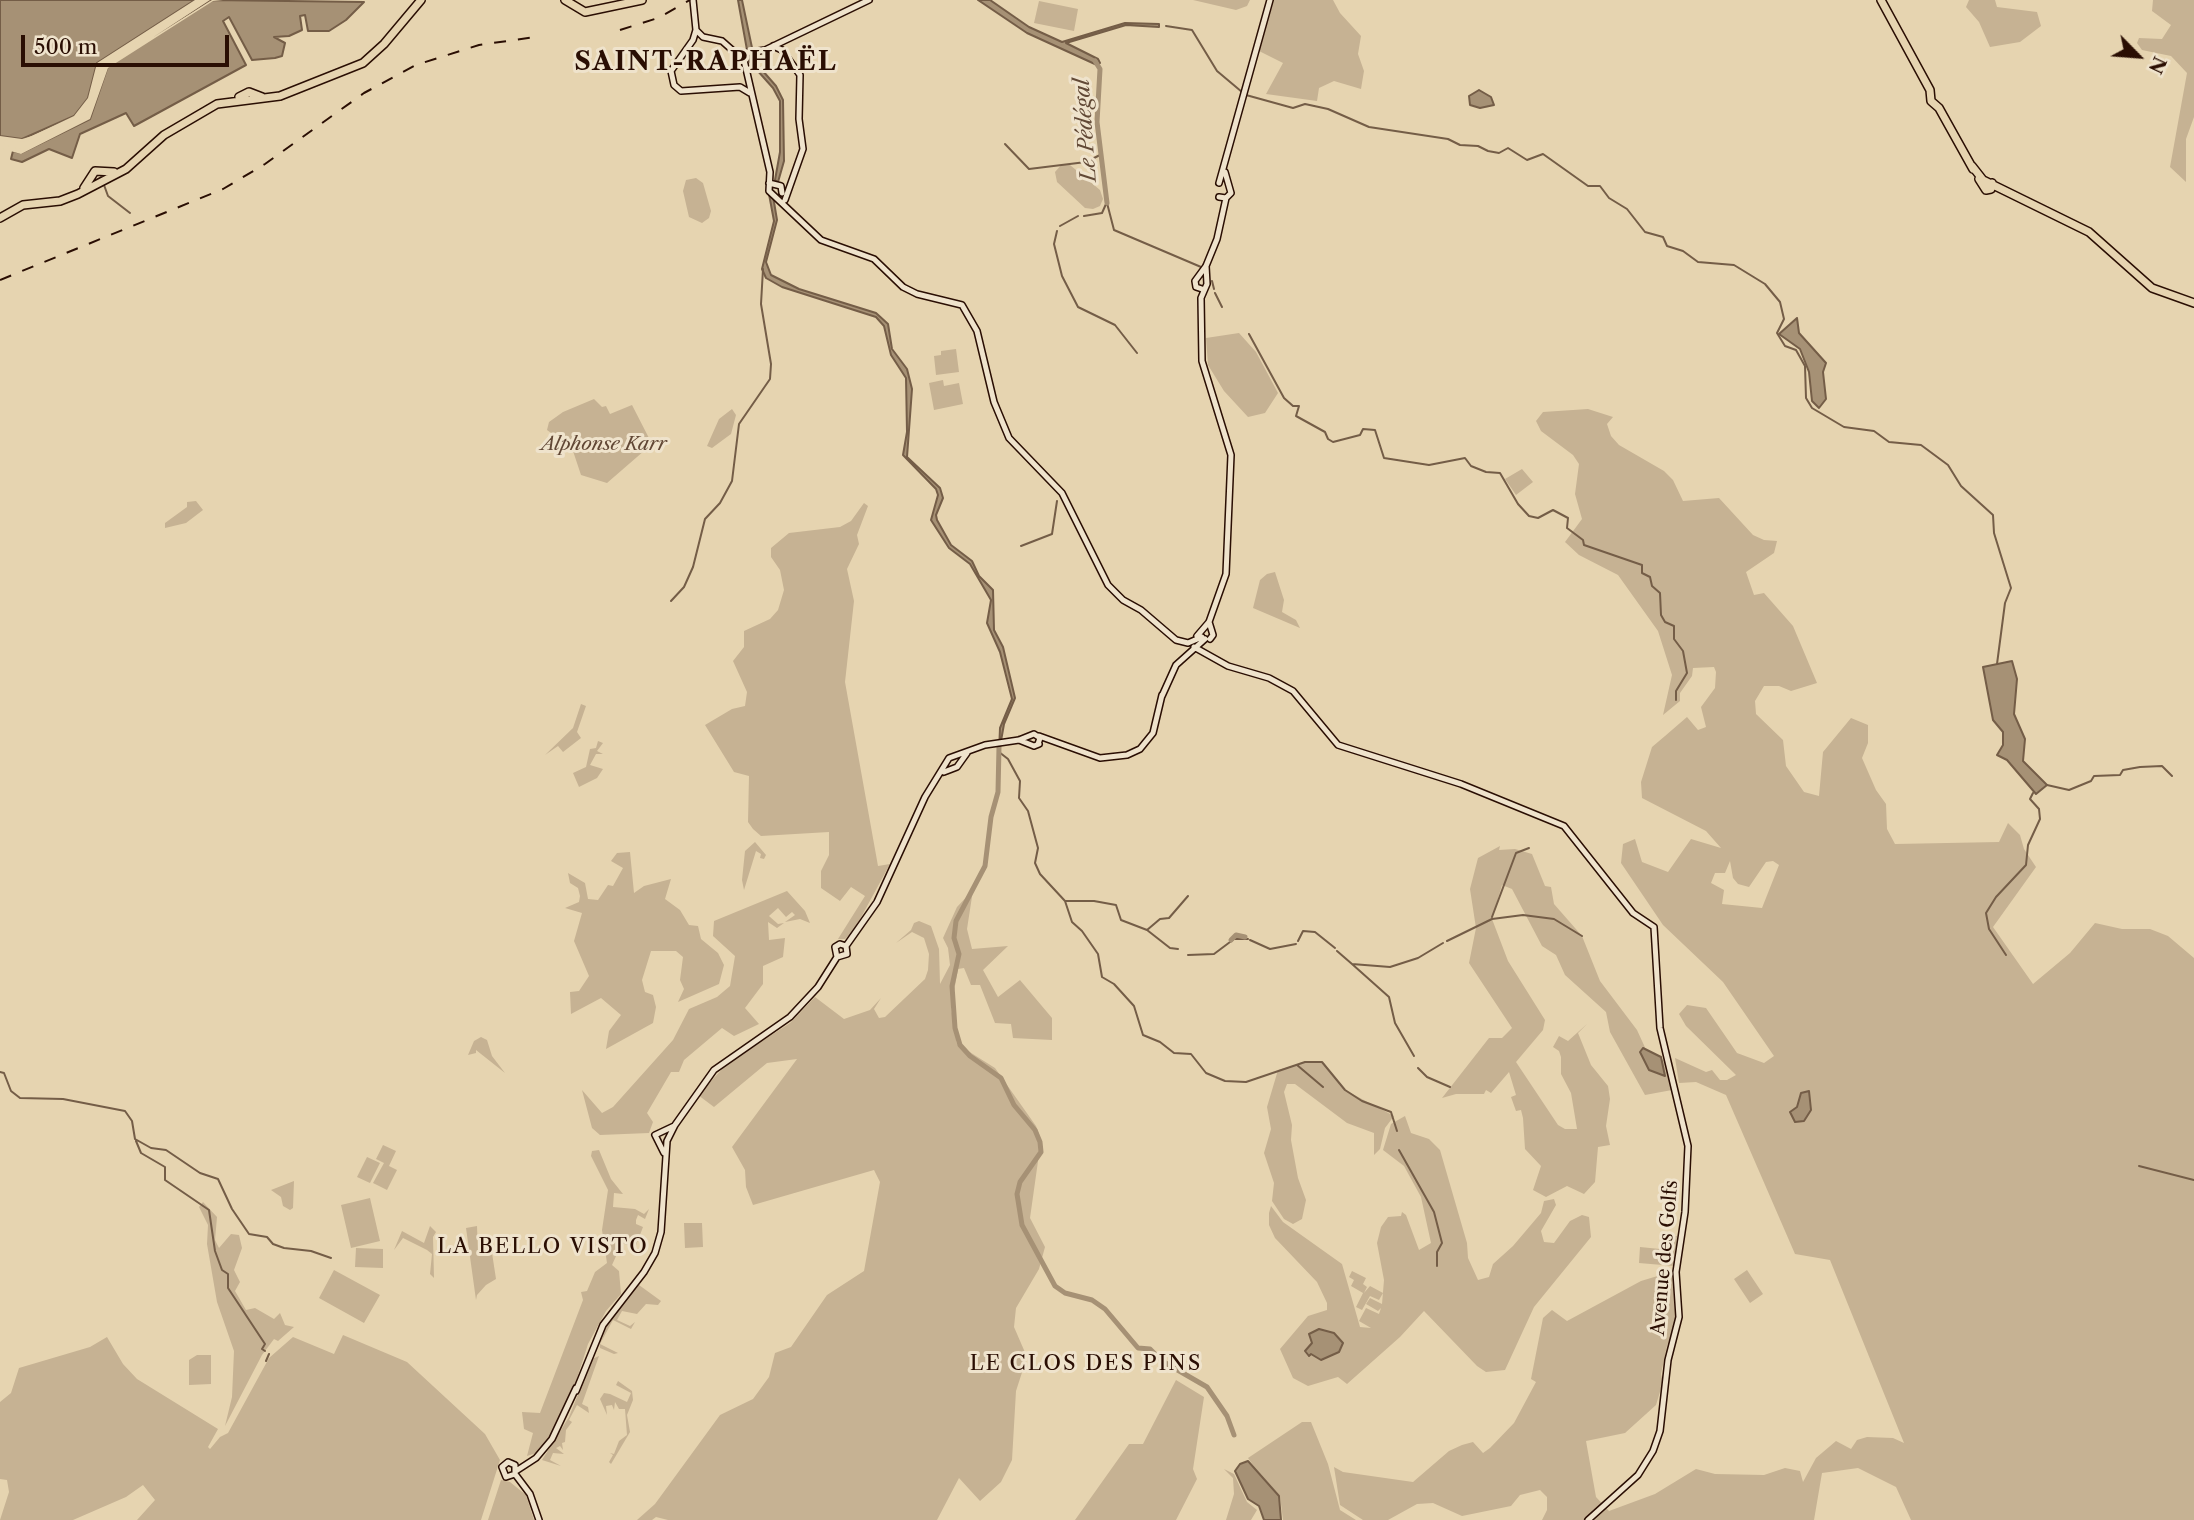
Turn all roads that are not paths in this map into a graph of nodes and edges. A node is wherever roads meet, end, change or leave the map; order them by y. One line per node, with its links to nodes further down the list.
1 (420, 0): 22 (main road)
2 (565, 0): 3 (main road)
3 (642, 0)
4 (869, 0): 9 (main road)
5 (1270, 0): 15 (main road)
6 (1881, 0): 25 (main road)
7 (692, 2): 8 (main road)
8 (695, 35): 12 (main road); 14 (main road)
9 (785, 41): 10 (main road); 11 (main road)
10 (773, 46): 11 (main road); 13 (main road)
11 (782, 50): 20 (main road)
12 (738, 54): 13 (main road); 14 (main road)
13 (750, 55): 14 (main road)
14 (747, 84): 20 (main road)
15 (1232, 136): 16 (main road); 17 (main road)
16 (1219, 183): 17 (main road); 18 (main road)
17 (1227, 183): 19 (main road)
18 (1219, 197): 19 (main road); 21 (main road)
19 (1226, 198): 21 (main road)
20 (786, 203): 27 (main road)
21 (1222, 210): 23 (main road)
22 (0, 218)
23 (1202, 278): 24 (main road); 24 (main road)
24 (1200, 289): 26 (main road)
25 (2194, 302)
26 (1204, 635): 27 (main road); 28 (main road); 30 (main road)
27 (1184, 643): 29 (main road)
28 (1194, 647): 29 (main road); 30 (main road)
29 (1187, 652): 34 (main road)
30 (1212, 656): 47 (main road, Avenue des Golfs)
31 (1030, 736): 32 (main road); 33 (main road); 35 (main road)
32 (1039, 736): 34 (main road); 36 (main road)
33 (1019, 740): 35 (main road); 37 (main road)
34 (1051, 742): 36 (main road)
35 (1030, 744): 36 (main road)
36 (1038, 744)
37 (967, 753): 38 (main road); 39 (main road)
38 (954, 757): 39 (main road); 40 (main road)
39 (959, 763): 40 (main road)
40 (949, 766): 41 (main road)
41 (846, 946): 42 (main road); 42 (main road)
42 (837, 957): 43 (main road)
43 (540, 1453): 44 (main road); 45 (main road)
44 (514, 1464): 45 (main road); 45 (main road)
45 (514, 1474): 46 (main road)
46 (539, 1520)
47 (1588, 1520)

